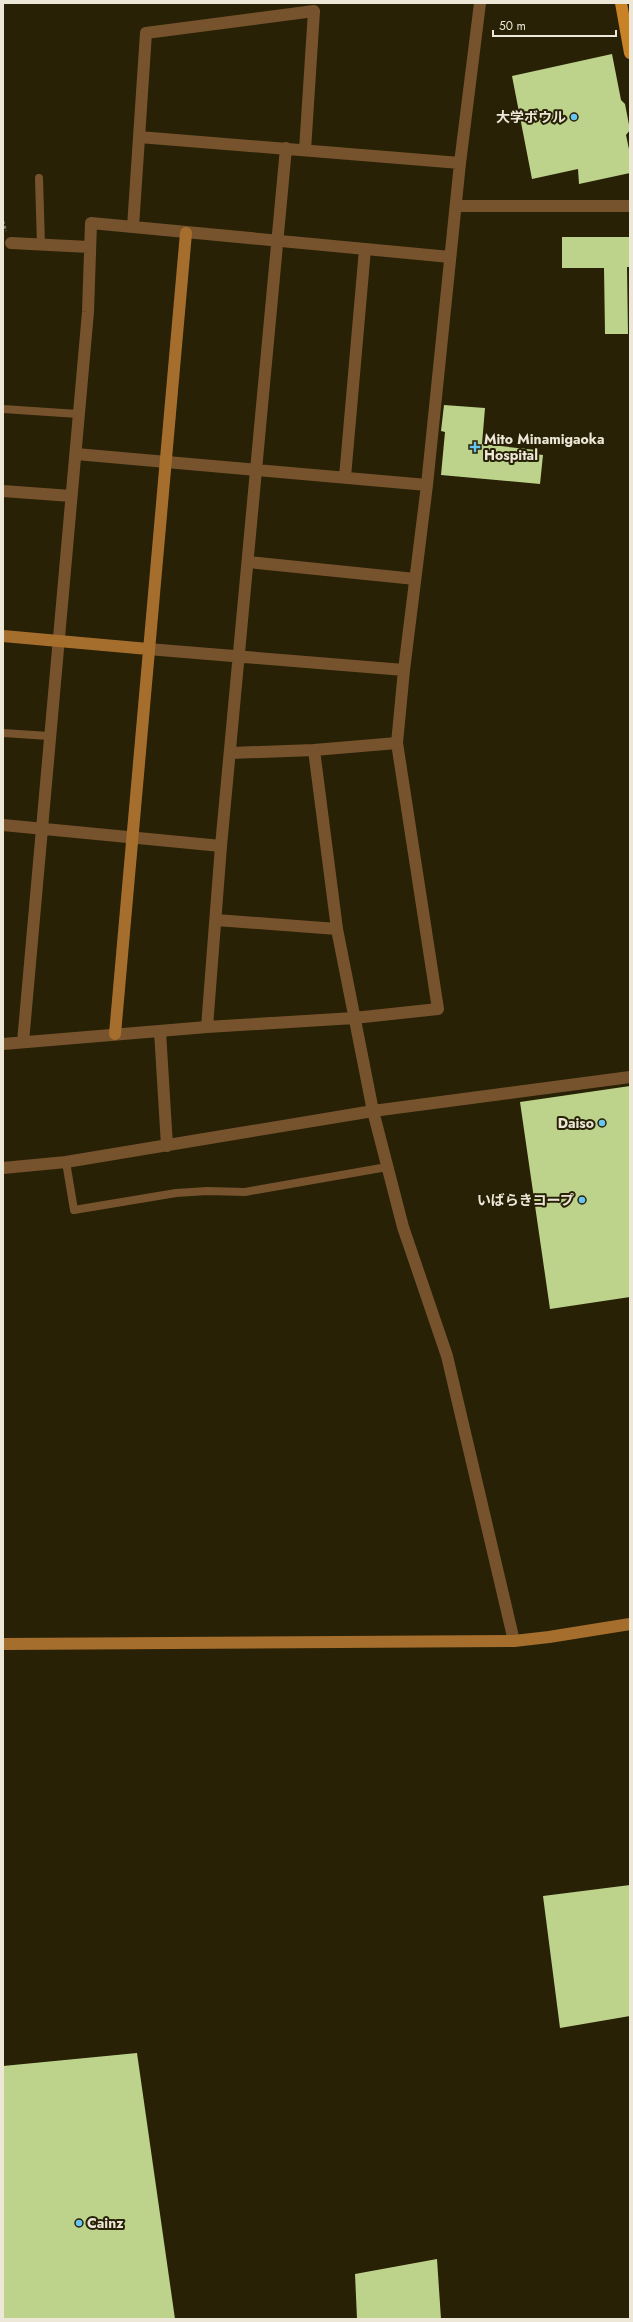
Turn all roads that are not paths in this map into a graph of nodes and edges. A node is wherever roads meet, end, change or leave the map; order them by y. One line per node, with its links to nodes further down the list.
1 (480, 3): 7 (street)
2 (621, 3): 3 (main road)
3 (630, 53)
4 (139, 137): 5 (street); 6 (street); 11 (street)
5 (286, 148): 6 (street); 13 (street)
6 (305, 150): 7 (street)
7 (460, 163): 9 (street)
8 (39, 178): 15 (lane)
9 (456, 206): 10 (street); 18 (street)
10 (630, 206)
11 (133, 227): 12 (street); 16 (street)
12 (186, 232): 13 (street); 22 (street)
13 (276, 240): 17 (street); 23 (street)
14 (10, 243): 15 (street)
15 (41, 245): 16 (street)
16 (89, 248): 20 (street)
17 (366, 249): 18 (street); 24 (street)
18 (450, 257): 25 (street)
19 (3, 409): 20 (lane)
20 (78, 414): 21 (street)
21 (76, 454): 22 (street); 27 (street)
22 (167, 463): 23 (street); 32 (street)
23 (256, 470): 24 (street); 28 (street)
24 (345, 477): 25 (street)
25 (427, 485): 29 (street)
26 (3, 491): 27 (street)
27 (71, 496): 31 (street)
28 (248, 562): 29 (street); 33 (street)
29 (415, 579): 34 (street)
30 (3, 636): 31 (street)
31 (58, 641): 32 (street); 36 (street)
32 (148, 649): 33 (street); 42 (street)
33 (240, 656): 34 (street); 39 (street)
34 (404, 670): 37 (street)
35 (3, 733): 36 (lane)
36 (49, 736): 41 (street)
37 (397, 743): 38 (street); 46 (street)
38 (314, 750): 39 (street); 45 (street)
39 (231, 752): 43 (street)
40 (3, 825): 41 (street)
41 (43, 828): 42 (street); 50 (street)
42 (132, 836): 43 (street); 49 (street)
43 (221, 846): 44 (street)
44 (216, 920): 45 (street); 47 (street)
45 (337, 929): 46 (street)
46 (354, 1018): 47 (street); 53 (street)
47 (207, 1027): 48 (street)
48 (160, 1031): 49 (street); 54 (street)
49 (116, 1034): 50 (street)
50 (23, 1042): 51 (street)
51 (3, 1044)
52 (630, 1077): 53 (street)
53 (373, 1111): 54 (street); 56 (street)
54 (167, 1146): 55 (street)
55 (66, 1162): 56 (lane); 57 (street)
56 (387, 1166): 59 (street)
57 (3, 1168)
58 (630, 1624): 59 (street)
59 (514, 1641): 60 (street)
60 (3, 1644)

